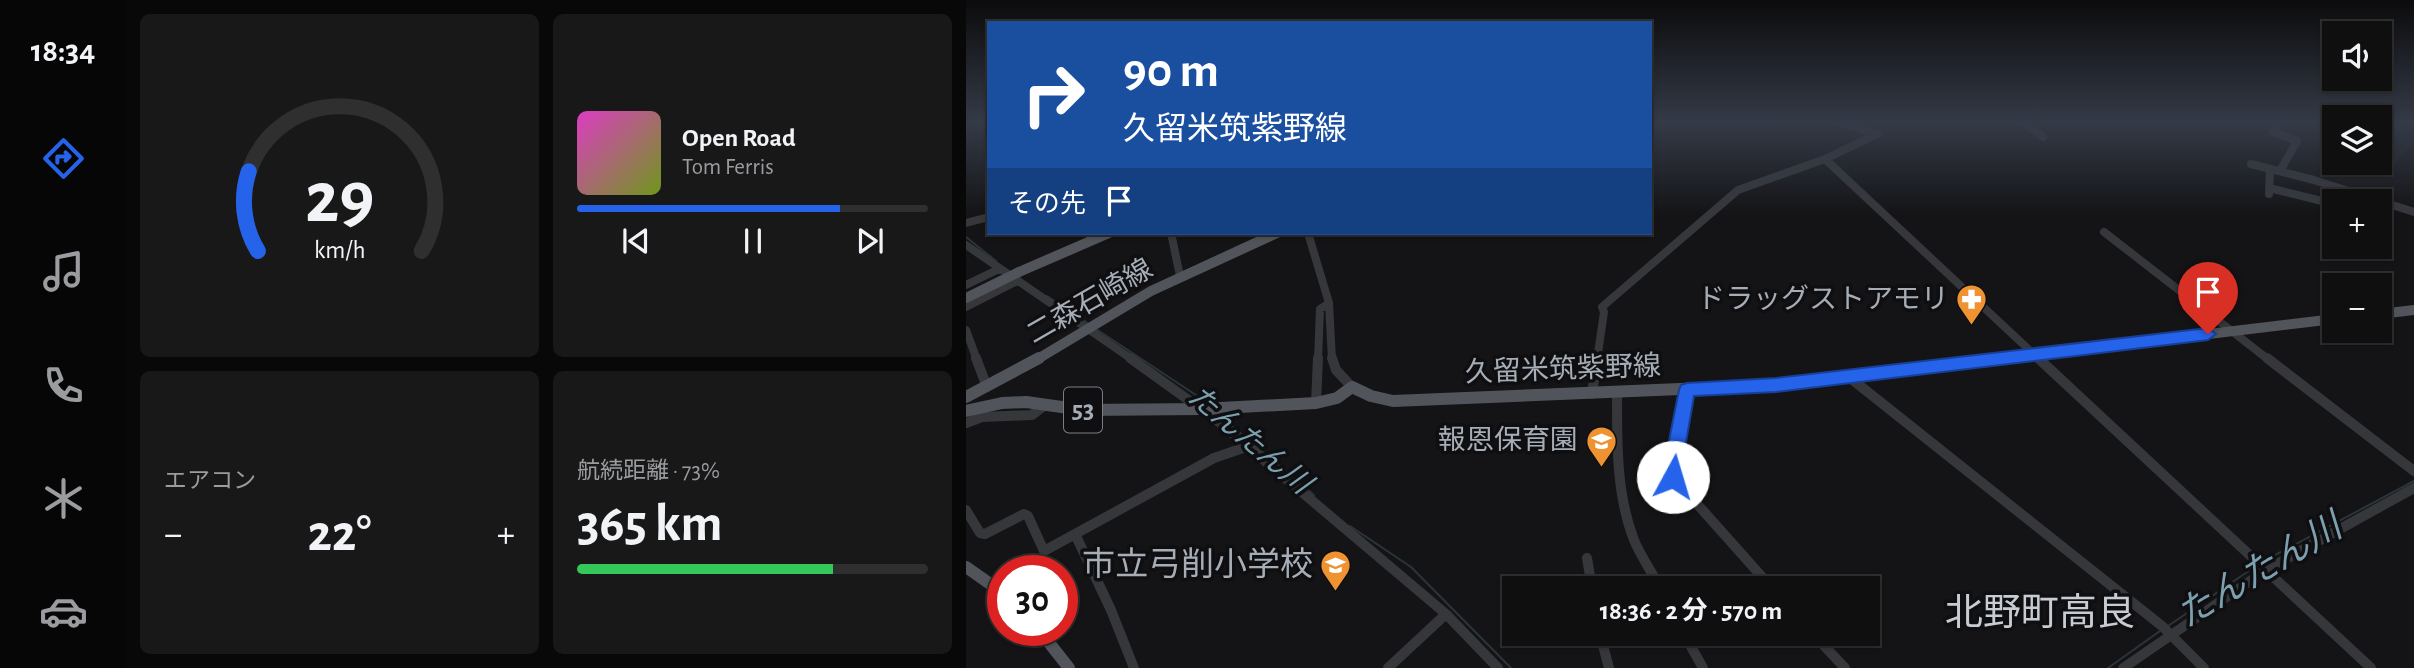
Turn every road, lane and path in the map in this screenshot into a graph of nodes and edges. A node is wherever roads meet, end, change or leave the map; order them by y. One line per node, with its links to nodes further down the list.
1 (1837, 153): 3 (street)
2 (2290, 153): 6 (street)
3 (1825, 159): 34 (street); 40 (street)
4 (2251, 164): 5 (street)
5 (2270, 169): 6 (street); 8 (street)
6 (2280, 171): 7 (street)
7 (2342, 188): 10 (street)
8 (2269, 191): 9 (street)
9 (2322, 201)
10 (2414, 212)
11 (987, 217): 12 (street)
12 (966, 223)
13 (2104, 232): 33 (street)
14 (1091, 235): 21 (main road)
15 (1104, 235): 21 (main road)
16 (1171, 235): 22 (street)
17 (1272, 235): 22 (main road, 二森石崎線)
18 (1309, 235): 26 (street)
19 (966, 245): 20 (street)
20 (999, 269): 21 (street); 23 (street)
21 (1016, 274): 24 (main road, bridge); 25 (main road, bridge); 27 (street); 31 (street)
22 (1180, 276): 31 (main road, 二森石崎線)
23 (966, 285)
24 (966, 292)
25 (966, 298)
26 (1329, 303): 37 (street); 42 (street)
27 (966, 307)
28 (2414, 310): 29 (main road)
29 (2392, 313)
30 (2322, 320): 33 (main road, 久留米筑紫野線)
31 (1088, 327): 36 (main road, 二森石崎線); 44 (street)
32 (966, 330): 36 (street)
33 (2233, 331): 34 (main road, 久留米筑紫野線); 48 (street)
34 (2034, 356): 35 (main road, 久留米筑紫野線); 53 (street)
35 (1849, 377): 38 (main road, 久留米筑紫野線); 60 (street)
36 (987, 387): 41 (main road, 二森石崎線)
37 (1352, 387): 40 (main road, 久留米筑紫野線); 42 (main road, 53)
38 (1687, 390): 39 (main road, 久留米筑紫野線); 57 (street)
39 (1617, 393): 40 (main road, 久留米筑紫野線); 56 (street)
40 (1592, 394)
41 (966, 397)
42 (1316, 403): 44 (main road, 53)
43 (1045, 405): 44 (main road, 53); 45 (main road, 53); 46 (street)
44 (1202, 409): 47 (street)
45 (966, 411)
46 (966, 422)
47 (1246, 447): 51 (street); 59 (street)
48 (2414, 471)
49 (2414, 488): 53 (street)
50 (966, 510): 51 (street)
51 (1075, 534): 67 (street)
52 (1587, 558): 55 (street)
53 (2261, 566): 60 (street); 75 (street)
54 (966, 567): 58 (main road)
55 (1590, 576)
56 (1654, 576)
57 (1761, 576)
58 (987, 580)
59 (1446, 614): 65 (street); 69 (street)
60 (2167, 630): 73 (street); 74 (street)
61 (1052, 646): 66 (main road)
62 (1603, 646): 70 (street)
63 (1691, 646): 71 (street)
64 (1825, 646): 72 (street)
65 (1402, 663): 68 (street)
66 (1069, 668)
67 (1134, 668)
68 (1388, 668)
69 (1498, 668)
70 (1609, 668)
71 (1703, 668)
72 (1845, 668)
73 (2123, 668)
74 (2204, 668)
75 (2371, 668)

